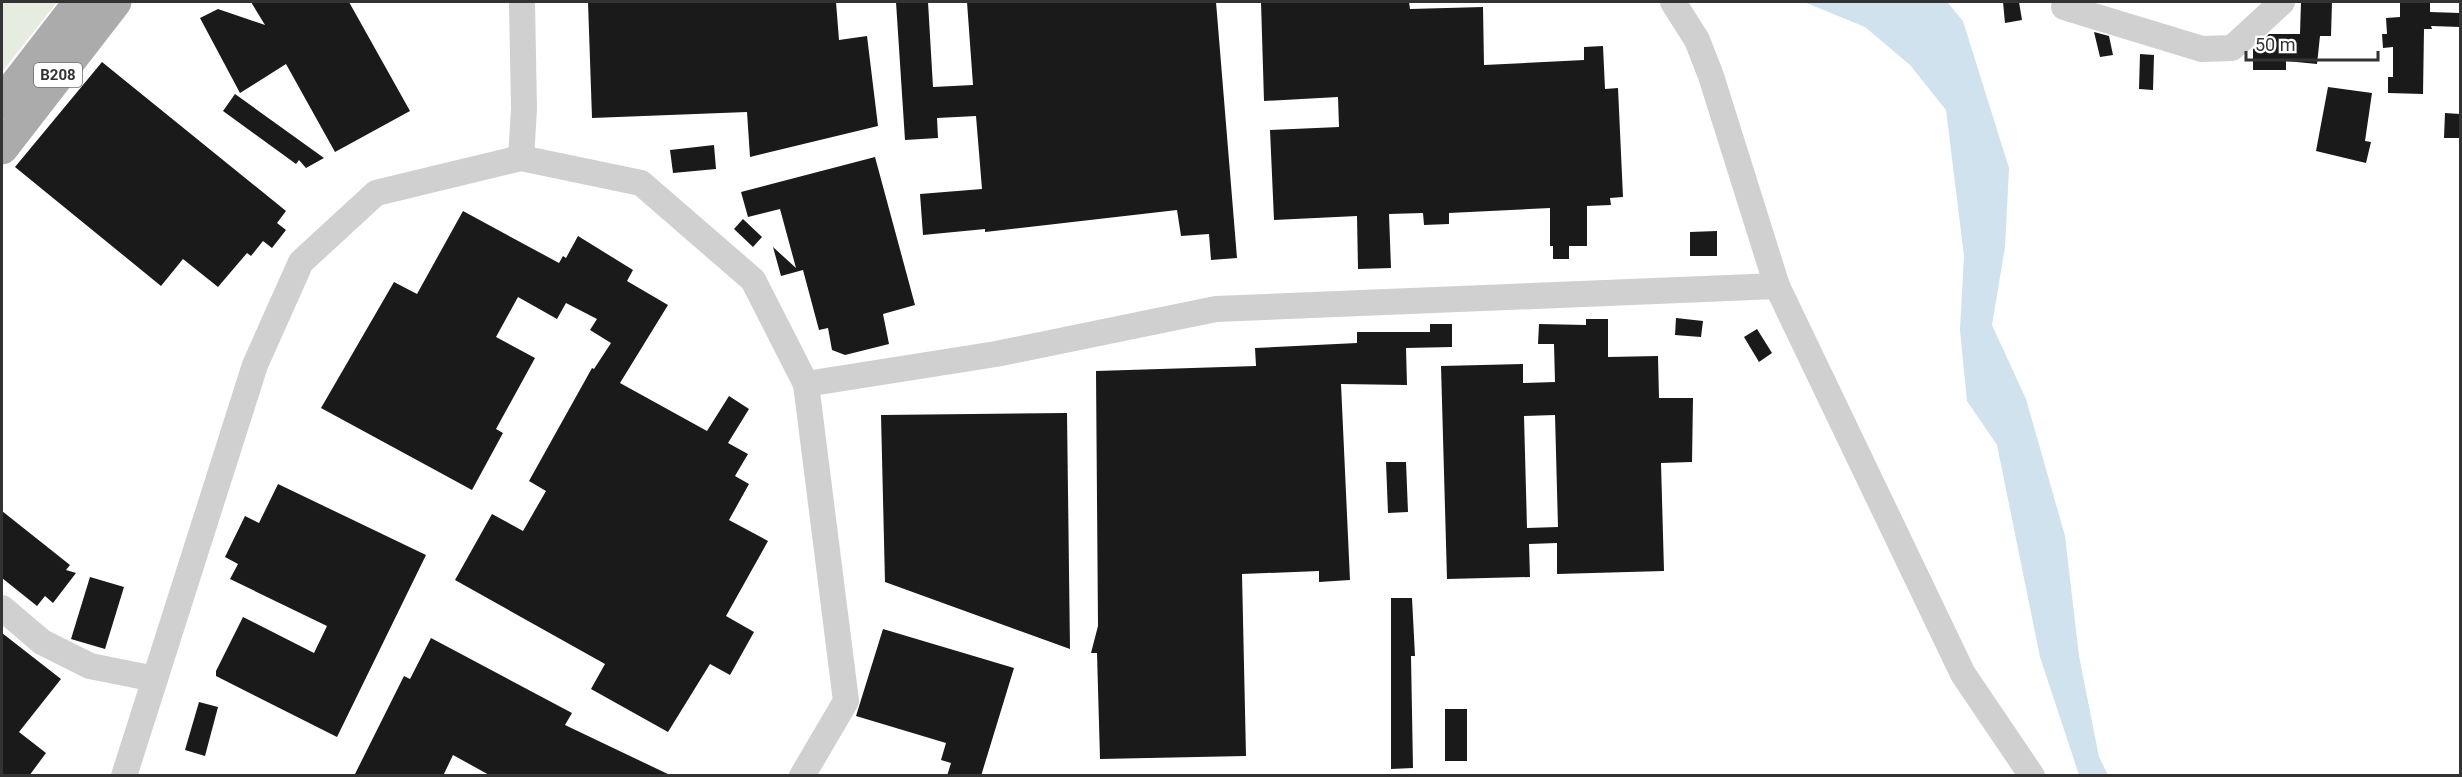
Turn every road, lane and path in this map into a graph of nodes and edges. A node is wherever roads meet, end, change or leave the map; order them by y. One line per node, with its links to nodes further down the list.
1 (80, 2): 7 (main road, B208)
2 (115, 2): 8 (main road, B208)
3 (522, 2): 9 (street)
4 (1673, 2): 10 (street)
5 (2282, 2): 6 (street)
6 (2064, 7)
7 (2, 103)
8 (2, 148)
9 (521, 158): 11 (street); 13 (street)
10 (1777, 286): 11 (street); 16 (street)
11 (806, 384): 15 (street)
12 (2, 608): 13 (street)
13 (155, 679): 14 (street)
14 (124, 776)
15 (802, 776)
16 (2032, 776)

